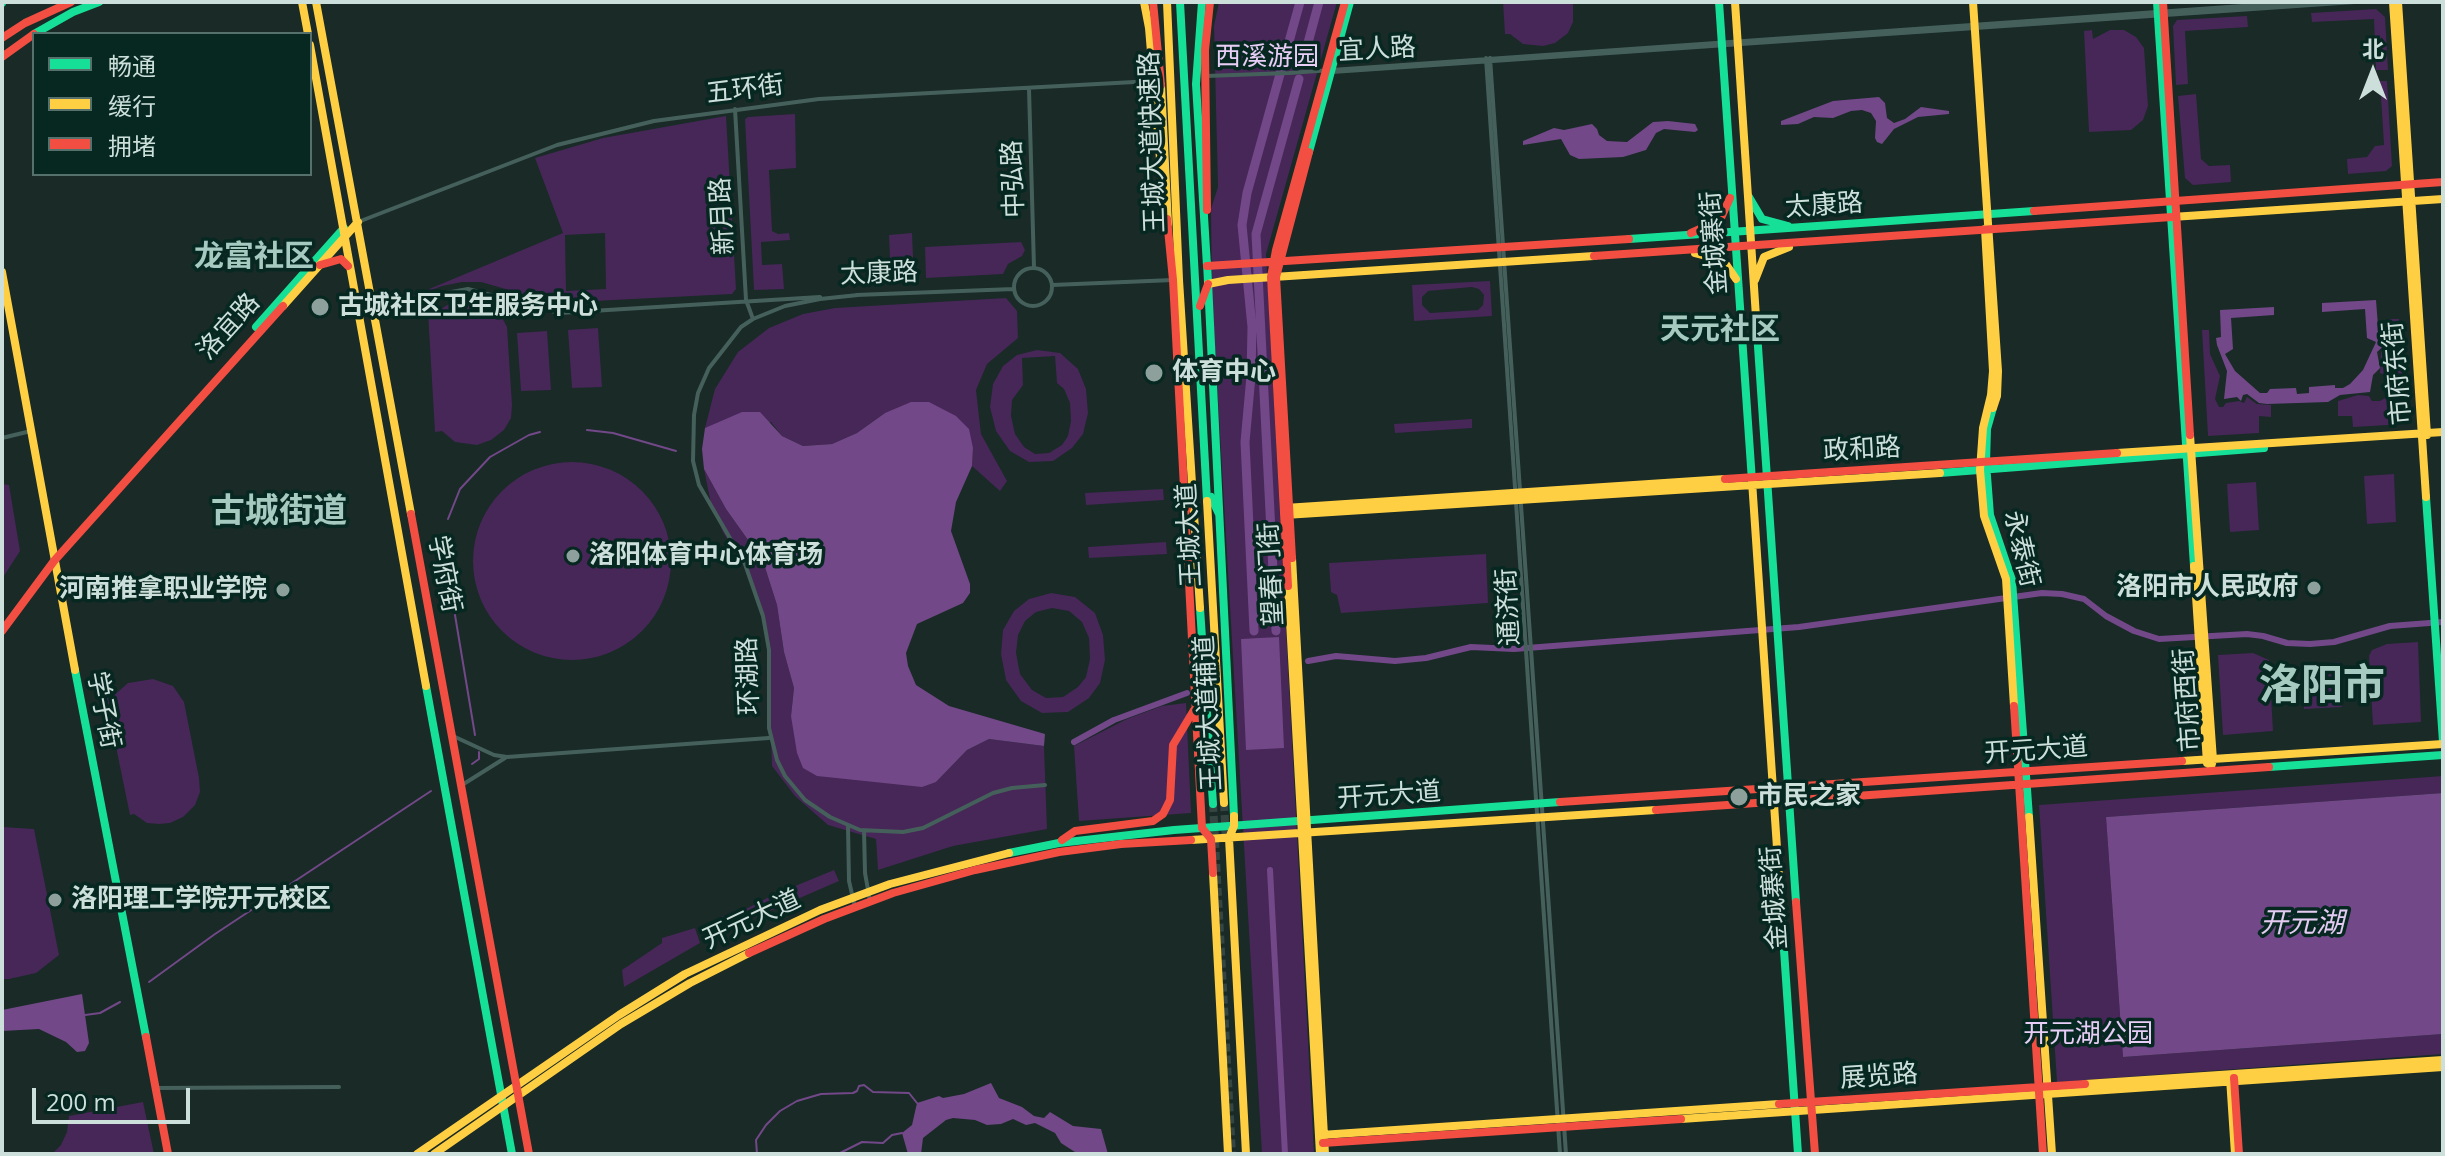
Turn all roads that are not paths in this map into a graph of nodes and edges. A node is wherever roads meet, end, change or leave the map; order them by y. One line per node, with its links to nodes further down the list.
1 (71, 2): 23 (main road)
2 (99, 2): 20 (main road)
3 (302, 2): 21 (main road)
4 (316, 2): 46 (main road, 学府街)
5 (1144, 2): 31 (main road)
6 (1153, 2): 31 (main road, bridge)
7 (1165, 2): 35 (main road, 王城大道快速路)
8 (1182, 2): 34 (main road, 王城大道快速路)
9 (1202, 2): 40 (main road)
10 (1210, 2): 30 (main road, 王城大道辅道)
11 (1348, 2): 29 (main road, 望春门街)
12 (1719, 2): 25 (main road, 金城寨街)
13 (1735, 2): 24 (main road, 金城寨街)
14 (1971, 2): 19 (main road, 永泰街)
15 (2299, 2): 18 (street, 宜人路)
16 (2355, 2): 18 (street, 宜人路)
17 (2396, 2): 37 (main road, 市府东街)
18 (2160, 9): 19 (street, 宜人路); 43 (main road, 市府西街)
19 (1973, 26): 24 (street, 宜人路); 44 (main road, 永泰街)
20 (38, 32)
21 (308, 32)
22 (32, 35): 27 (main road)
23 (2, 38)
24 (1738, 43): 25 (street, 宜人路); 39 (main road, 金城寨街)
25 (1722, 44): 28 (street, 宜人路); 38 (main road, 金城寨街)
26 (312, 56): 49 (main road, 学府街)
27 (2, 57)
28 (1488, 60): 29 (street, 宜人路); 58 (street, 通济街)
29 (1330, 70): 30 (street, 宜人路); 63 (main road, 望春门街)
30 (1206, 76): 65 (main road, 王城大道辅道)
31 (1157, 83): 32 (street, 五环街); 47 (main road)
32 (1029, 89): 33 (street, 五环街); 67 (street, 中弘路)
33 (735, 109): 46 (street, 五环街); 79 (street, 新月路)
34 (1189, 140): 40 (main road); 65 (main road, 王城大道快速路)
35 (1173, 141): 47 (main road); 71 (main road, 王城大道快速路)
36 (2443, 182): 37 (main road, 太康路)
37 (2408, 184): 42 (main road, 市府东街); 43 (main road, 太康路)
38 (1732, 196): 39 (main road); 53 (main road, 金城寨街); 55 (main road)
39 (1748, 196): 48 (main road); 52 (main road, 金城寨街)
40 (1202, 198): 65 (main road)
41 (2443, 199): 42 (main road, 太康路)
42 (2409, 201): 45 (main road, 太康路); 87 (main road, 市府东街)
43 (2172, 202): 44 (main road, 太康路); 45 (main road, 市府西街)
44 (1986, 215): 48 (main road, 太康路); 51 (main road, 永泰街)
45 (2174, 218): 51 (main road, 太康路); 89 (main road, 市府西街)
46 (358, 222): 49 (main road, 洛宜路); 81 (main road, 学府街)
47 (1168, 224): 71 (main road)
48 (1797, 228): 50 (main road, 太康路)
49 (345, 230): 66 (main road, 洛宜路); 69 (main road, 学府街); 101 (main road, 洛宜路)
50 (1775, 230): 52 (main road, 太康路); 57 (main road)
51 (1987, 230): 56 (main road, 太康路); 92 (main road, 永泰街)
52 (1750, 231): 53 (main road, 太康路); 59 (main road, 金城寨街)
53 (1734, 232): 54 (main road, 太康路); 60 (main road, 金城寨街)
54 (1711, 234): 55 (main road, 太康路); 61 (main road)
55 (1684, 235): 58 (main road, 太康路)
56 (1798, 244): 57 (main road, 太康路); 74 (main road)
57 (1776, 245): 59 (main road, 太康路)
58 (1501, 246): 63 (main road, 太康路); 64 (street, 通济街)
59 (1751, 247): 60 (main road, 太康路); 74 (main road, 金城寨街)
60 (1736, 248): 61 (main road, 太康路); 76 (main road, 金城寨街)
61 (1712, 249): 62 (main road, 太康路)
62 (1683, 251): 64 (main road, 太康路); 76 (main road)
63 (1276, 261): 65 (main road, 太康路); 70 (main road, 望春门街)
64 (1502, 261): 70 (main road, 太康路); 97 (street, 通济街)
65 (1202, 266): 73 (main road, 王城大道辅道); 80 (main road, 王城大道)
66 (315, 268): 69 (main road); 101 (main road, 洛宜路)
67 (1034, 268): 75 (street); 77 (street)
68 (2, 272): 85 (main road, 学子街)
69 (352, 277): 84 (main road, 学府街)
70 (1270, 277): 73 (main road, 太康路); 98 (main road, 望春门街)
71 (1176, 280): 75 (street); 95 (main road, 王城大道); 100 (main road, 王城大道辅道)
72 (2, 283): 85 (main road, 学子街)
73 (1208, 284): 80 (main road); 99 (main road, 王城大道辅道)
74 (1754, 284): 76 (main road); 91 (main road, 金城寨街)
75 (1052, 285): 77 (street)
76 (1738, 285): 90 (main road, 金城寨街)
77 (1014, 289): 78 (street, 太康路)
78 (858, 295): 79 (street, 太康路); 82 (street)
79 (746, 300): 81 (street, 太康路); 82 (street, 新月路)
80 (1199, 311): 96 (main road, 王城大道)
81 (374, 316): 83 (main road, 学府街)
82 (753, 319): 110 (street, 环湖路)
83 (380, 347): 84 (main road); 102 (main road, 学府街)
84 (364, 349): 103 (main road, 学府街)
85 (32, 431): 88 (street); 101 (main road, 学子街)
86 (2443, 433): 87 (main road, 政和路)
87 (2424, 435): 89 (main road, 政和路); 106 (main road, 市府东街)
88 (2, 438)
89 (2188, 451): 92 (main road, 政和路); 114 (main road, 市府西街)
90 (1750, 452): 91 (main road); 94 (main road, 金城寨街)
91 (1765, 452): 93 (main road, 金城寨街)
92 (1983, 466): 93 (main road, 政和路); 116 (main road, 永泰街)
93 (1766, 479): 94 (main road, 政和路); 120 (main road, 金城寨街)
94 (1751, 480): 97 (main road, 政和路); 121 (main road, 金城寨街)
95 (1193, 493): 100 (main road); 126 (main road, 王城大道)
96 (1208, 493): 99 (main road); 124 (main road, 王城大道)
97 (1518, 497): 98 (main road, 政和路); 125 (street, 通济街)
98 (1286, 511): 128 (main road, 望春门街)
99 (1219, 514): 130 (main road, 王城大道辅道)
100 (1184, 516): 108 (main road, 王城大道辅道)
101 (53, 559): 104 (main road, 洛宜路); 105 (main road, 洛宜路); 146 (main road, 学子街)
102 (429, 604): 103 (main road); 109 (main road, 学府街)
103 (412, 607): 138 (main road, 学府街)
104 (2, 624)
105 (2, 631)
106 (2437, 634): 107 (main road, 市府东街); 111 (main road, 市府东街)
107 (2443, 690)
108 (1195, 708): 131 (main road, 王城大道辅道); 136 (main road)
109 (453, 736): 113 (street); 118 (main road, 学府街)
110 (770, 738): 113 (street); 129 (street, 环湖路)
111 (2443, 743): 114 (main road, 开元大道)
112 (2443, 755): 115 (main road, 开元大道)
113 (507, 757): 118 (street)
114 (2210, 760): 115 (main road, 市府西街); 116 (main road, 开元大道)
115 (2210, 770): 117 (main road, 开元大道)
116 (2022, 772): 117 (main road, 永泰街); 120 (main road, 开元大道)
117 (2022, 783): 122 (main road, 开元大道); 147 (main road, 永泰街)
118 (462, 785): 137 (main road, 学府街)
119 (1045, 785): 132 (street, 环湖路)
120 (1787, 788): 121 (main road, 开元大道); 122 (main road, 金城寨街)
121 (1772, 789): 123 (main road, 金城寨街); 125 (main road, 开元大道)
122 (1788, 801): 123 (main road, 开元大道); 150 (main road, 金城寨街)
123 (1773, 802): 127 (main road, 开元大道); 152 (main road, 金城寨街)
124 (1224, 803)
125 (1539, 803): 127 (street, 通济街); 128 (main road, 开元大道)
126 (1213, 804)
127 (1540, 816): 133 (main road, 开元大道); 153 (street, 通济街)
128 (1303, 822): 130 (main road, 开元大道); 133 (main road, 望春门街)
129 (848, 826): 132 (street, 环湖路); 140 (street)
130 (1234, 826): 131 (main road, 开元大道); 134 (main road, 王城大道辅道)
131 (1202, 828): 135 (main road, 王城大道辅道); 136 (main road, 开元大道)
132 (864, 830): 139 (street)
133 (1304, 832): 134 (main road, 开元大道); 154 (main road, 望春门街)
134 (1229, 838): 135 (main road, 开元大道); 161 (main road, 王城大道辅道)
135 (1211, 839): 139 (main road, 开元大道); 160 (main road)
136 (1059, 843): 139 (main road, 开元大道)
137 (479, 877): 138 (main road); 144 (main road, 学府街)
138 (461, 880): 148 (main road, 学府街)
139 (870, 897): 140 (main road, 开元大道)
140 (854, 902): 144 (main road, 开元大道); 149 (main road, 开元大道)
141 (2443, 1060): 143 (main road, 展览路)
142 (2443, 1067): 143 (main road, 展览路)
143 (2232, 1077): 147 (main road, 展览路); 168 (main road)
144 (516, 1085): 148 (main road, 开元大道); 149 (main road, 学府街)
145 (339, 1087): 146 (street)
146 (153, 1088): 155 (main road, 学子街)
147 (2044, 1089): 150 (main road, 展览路); 166 (main road, 永泰街); 167 (main road, 永泰街)
148 (501, 1094): 151 (main road, 学府街); 156 (main road, 开元大道)
149 (518, 1096): 151 (main road, 开元大道); 159 (main road, 学府街)
150 (1811, 1105): 152 (main road, 展览路); 165 (main road, 金城寨街)
151 (503, 1106): 157 (main road, 开元大道); 158 (main road, 学府街)
152 (1795, 1106): 153 (main road, 展览路); 164 (main road, 金城寨街)
153 (1560, 1122): 154 (main road, 展览路); 163 (street, 通济街)
154 (1321, 1139): 162 (main road, 望春门街)
155 (168, 1154)
156 (417, 1154)
157 (434, 1154)
158 (512, 1154)
159 (529, 1154)
160 (1228, 1154)
161 (1246, 1154)
162 (1322, 1154)
163 (1563, 1154)
164 (1798, 1154)
165 (1815, 1154)
166 (2043, 1154)
167 (2052, 1154)
168 (2237, 1154)

